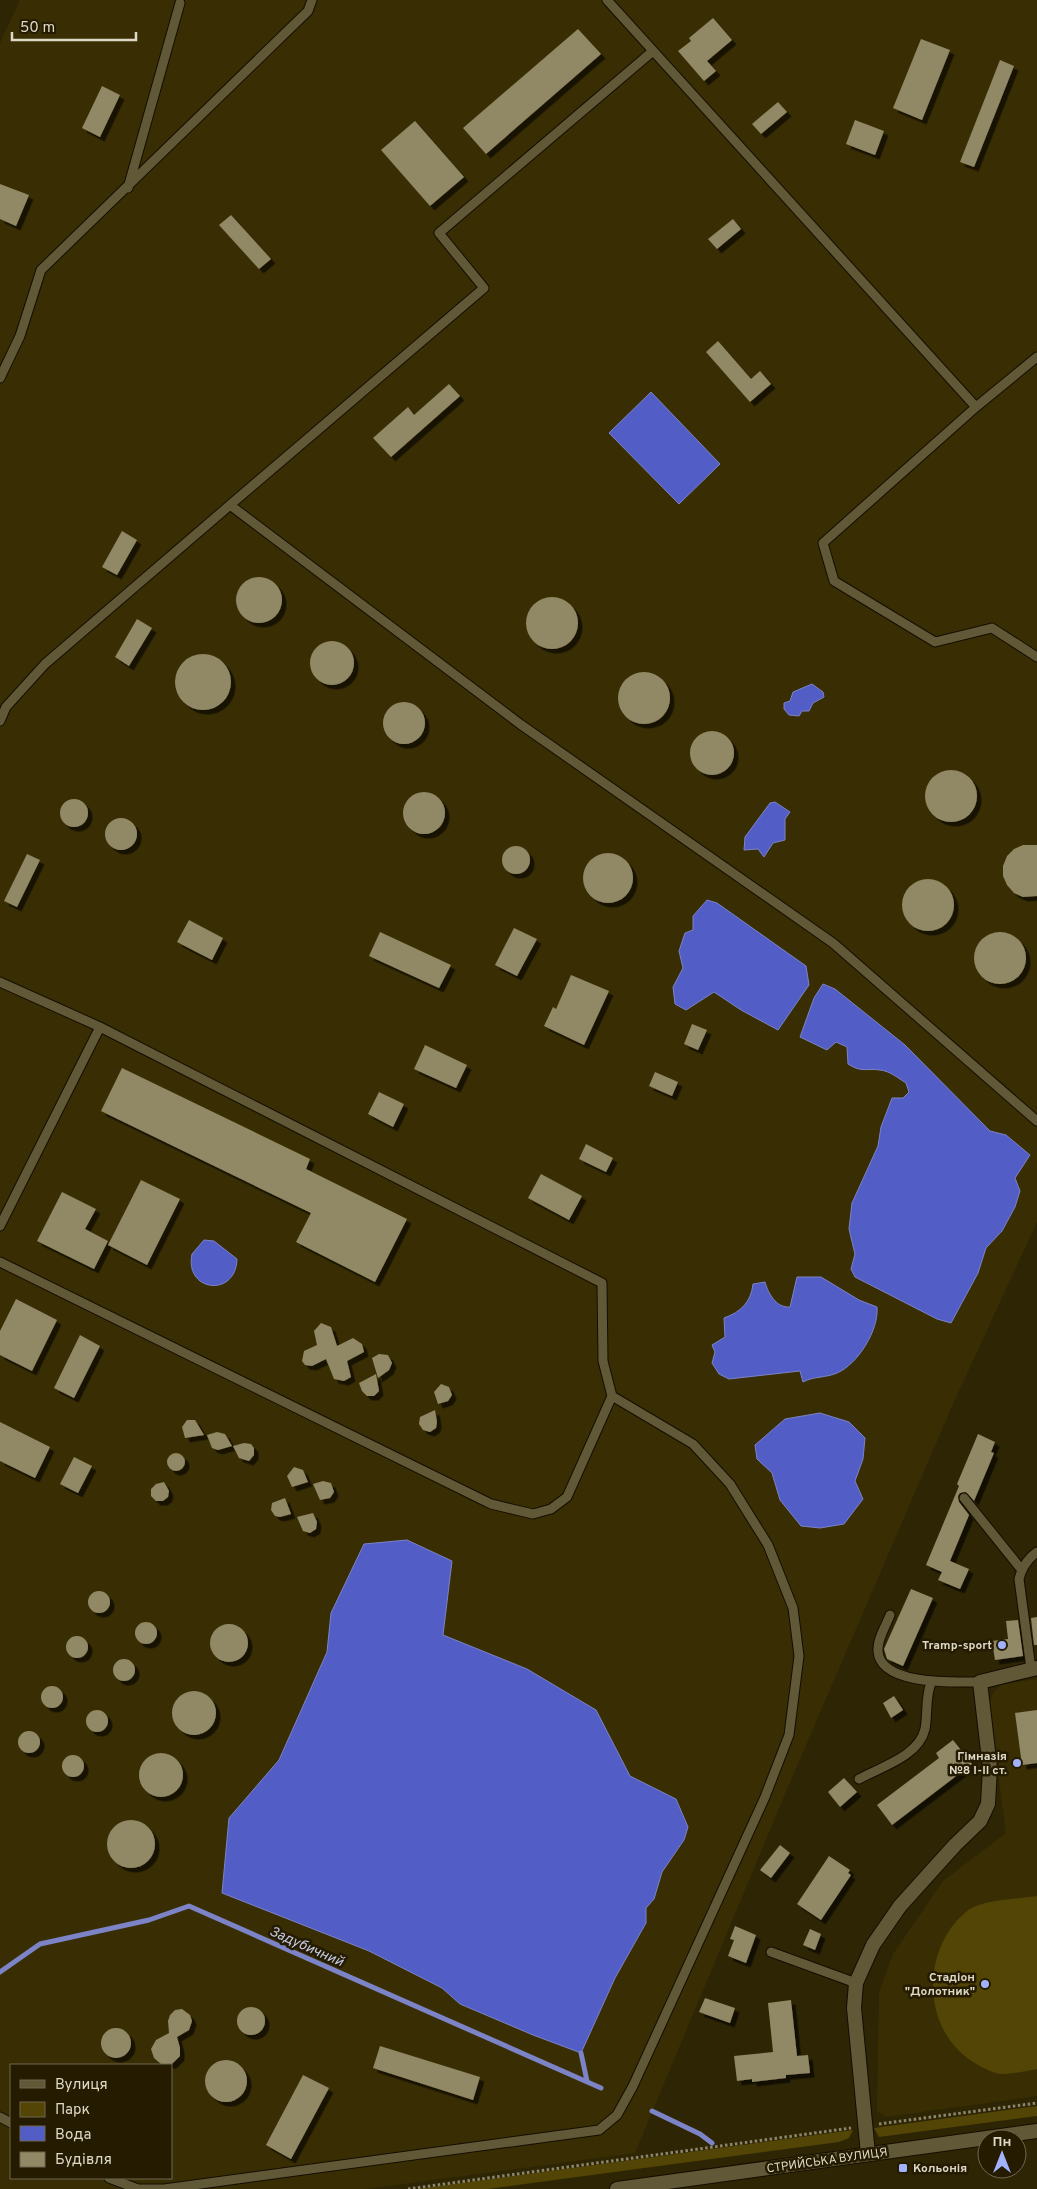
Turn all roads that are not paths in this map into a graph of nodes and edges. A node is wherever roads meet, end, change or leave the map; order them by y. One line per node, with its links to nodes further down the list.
1 (312, 0): 5 (lane)
2 (607, 0): 4 (lane)
3 (180, 3): 5 (lane)
4 (653, 51): 8 (lane); 9 (lane)
5 (128, 188): 7 (lane)
6 (1037, 357): 8 (lane)
7 (0, 378)
8 (976, 407): 10 (lane)
9 (230, 505): 11 (lane); 14 (lane)
10 (1037, 657)
11 (0, 722)
12 (0, 982): 13 (lane)
13 (100, 1027): 15 (lane); 17 (lane)
14 (1037, 1121)
15 (0, 1226)
16 (0, 1262): 17 (lane)
17 (612, 1396): 30 (lane)
18 (964, 1498): 20 (lane)
19 (1037, 1552): 20 (lane)
20 (1022, 1569): 22 (lane)
21 (890, 1615): 24 (lane)
22 (1034, 1668): 23 (street)
23 (980, 1682): 24 (lane); 27 (street)
24 (931, 1683): 25 (lane)
25 (859, 1778)
26 (771, 1952): 27 (lane)
27 (856, 1983): 29 (street)
28 (1037, 2131): 29 (street, СТРИЙСЬКА ВУЛИЦЯ)
29 (868, 2154): 31 (street, СТРИЙСЬКА ВУЛИЦЯ)
30 (112, 2179)
31 (617, 2189)

